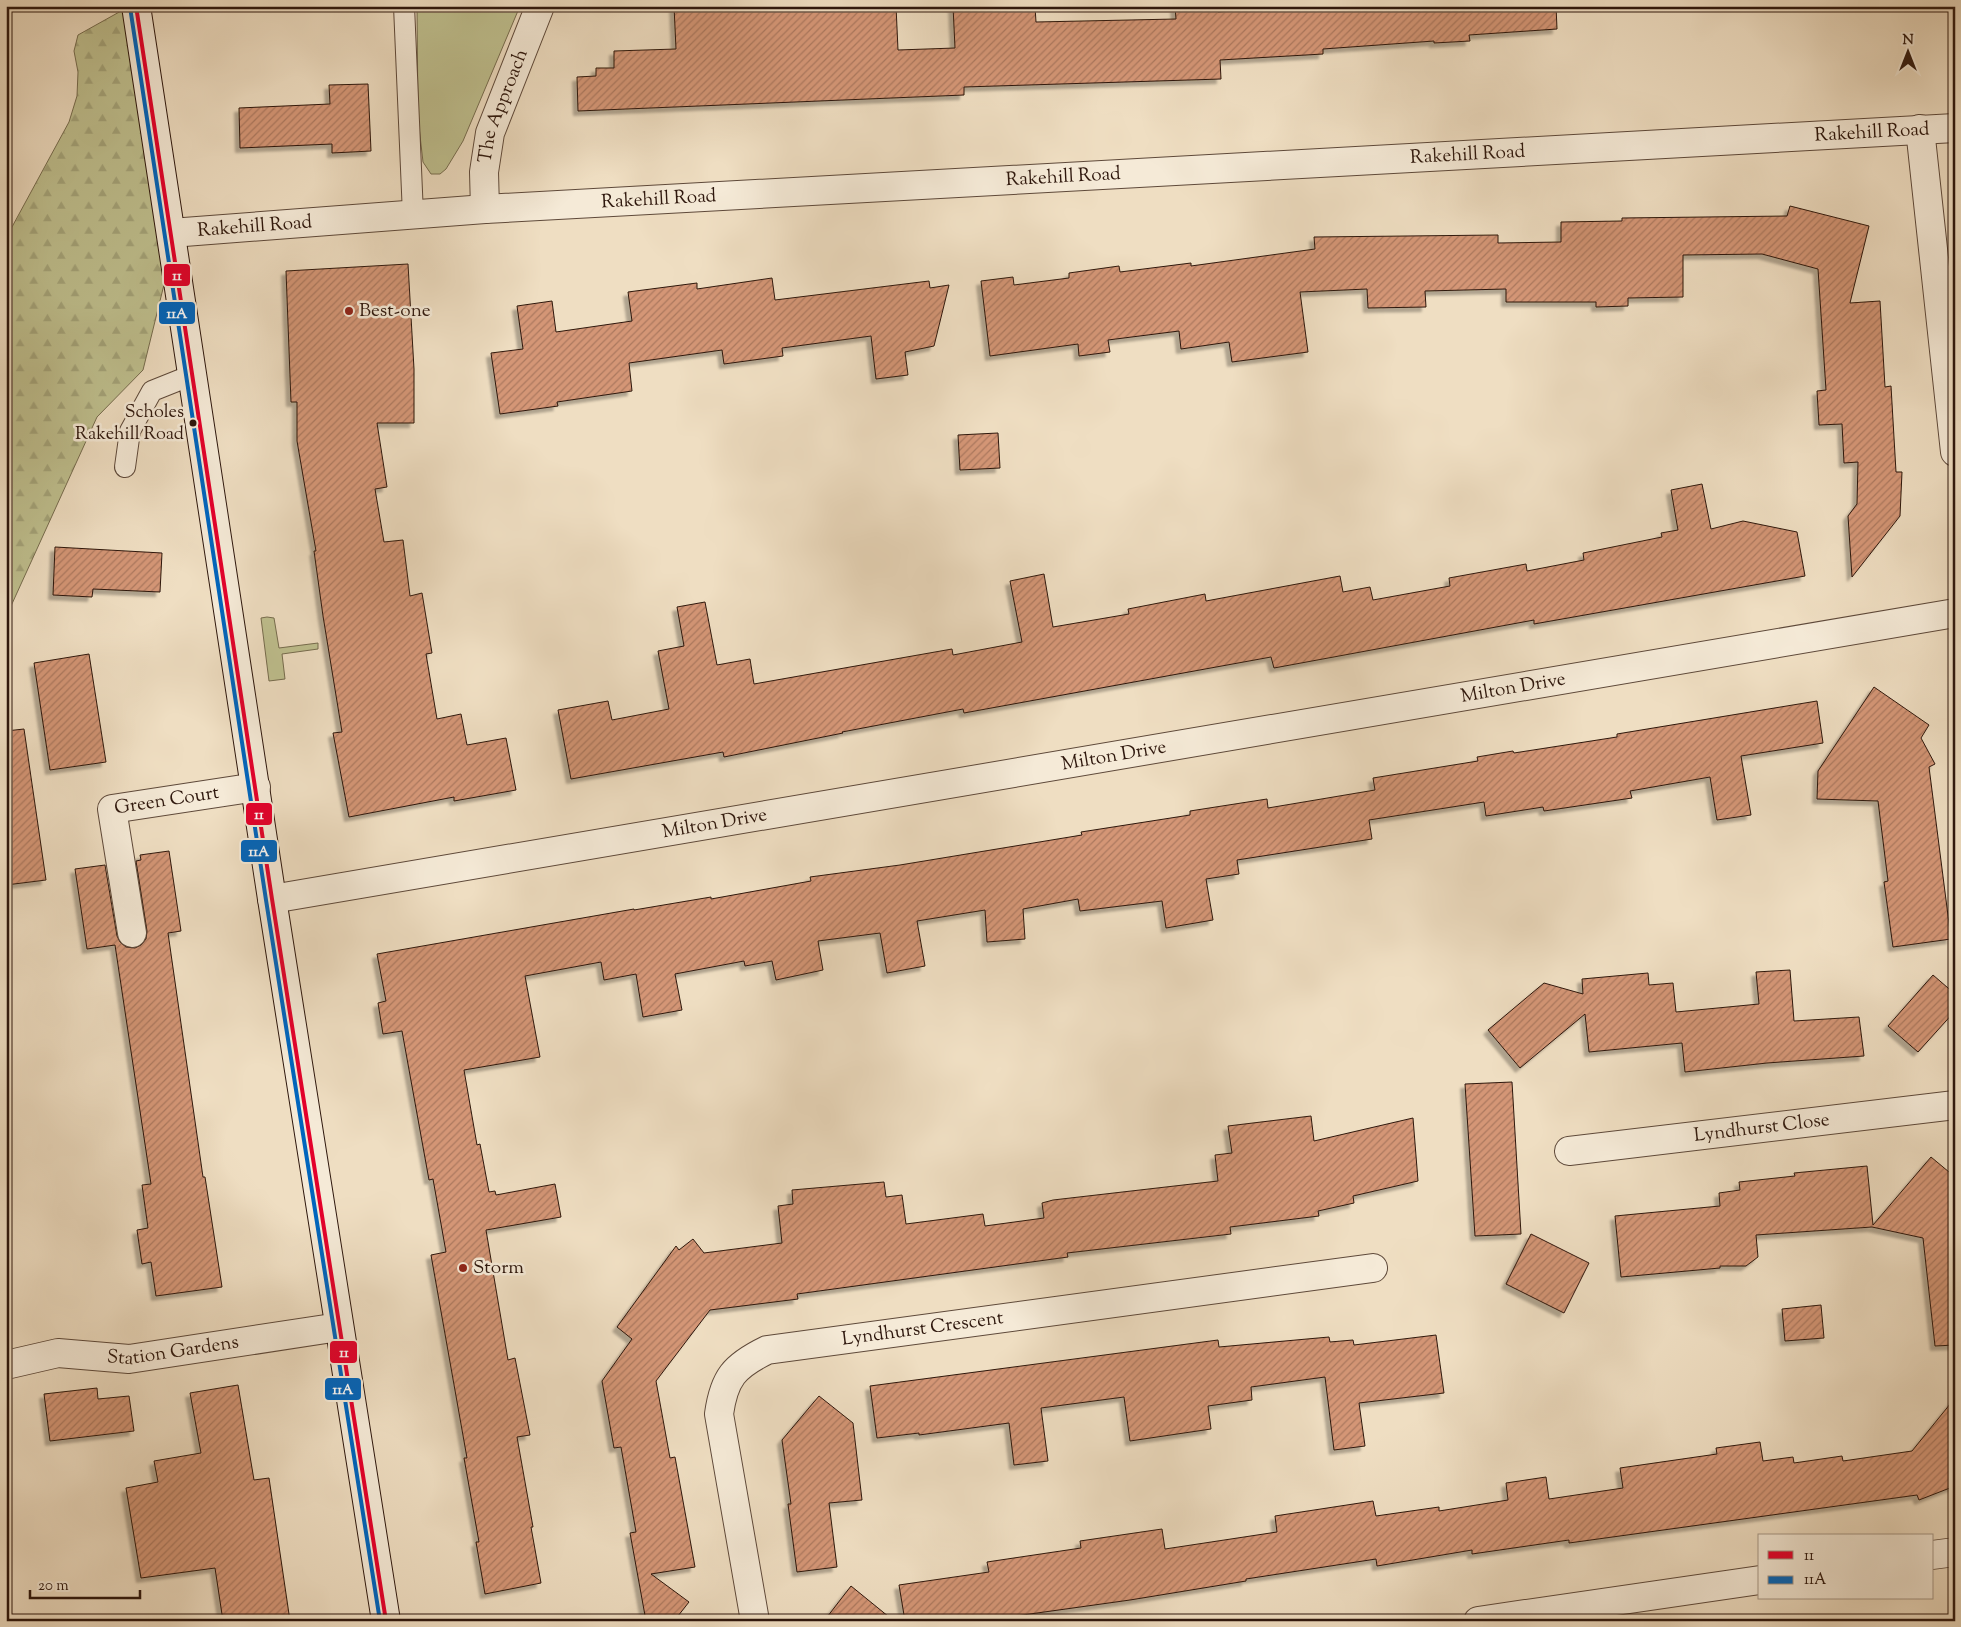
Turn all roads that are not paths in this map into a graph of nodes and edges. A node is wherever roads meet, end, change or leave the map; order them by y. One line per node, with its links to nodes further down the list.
1 (136, 6): 8 (street)
2 (404, 6): 7 (lane)
3 (540, 6): 6 (street, The Approach)
4 (1955, 128): 5 (street, Rakehill Road)
5 (1920, 129): 6 (street, Rakehill Road); 10 (street)
6 (485, 209): 7 (street, Rakehill Road)
7 (413, 214): 8 (street, Rakehill Road)
8 (171, 233): 9 (street)
9 (192, 375): 11 (lane); 13 (street)
10 (1955, 452)
11 (126, 467)
12 (1955, 613): 14 (street, Milton Drive)
13 (256, 787): 14 (street); 15 (street, Green Court)
14 (272, 898): 19 (street)
15 (132, 933)
16 (1955, 1105): 17 (street, Lyndhurst Close)
17 (1569, 1151)
18 (1373, 1268): 25 (street, Lyndhurst Crescent)
19 (339, 1327): 20 (street, Station Gardens); 24 (street)
20 (6, 1366)
21 (1955, 1552): 22 (street)
22 (1934, 1555)
23 (1758, 1580): 26 (street)
24 (386, 1621)
25 (754, 1621)
26 (1478, 1621)

